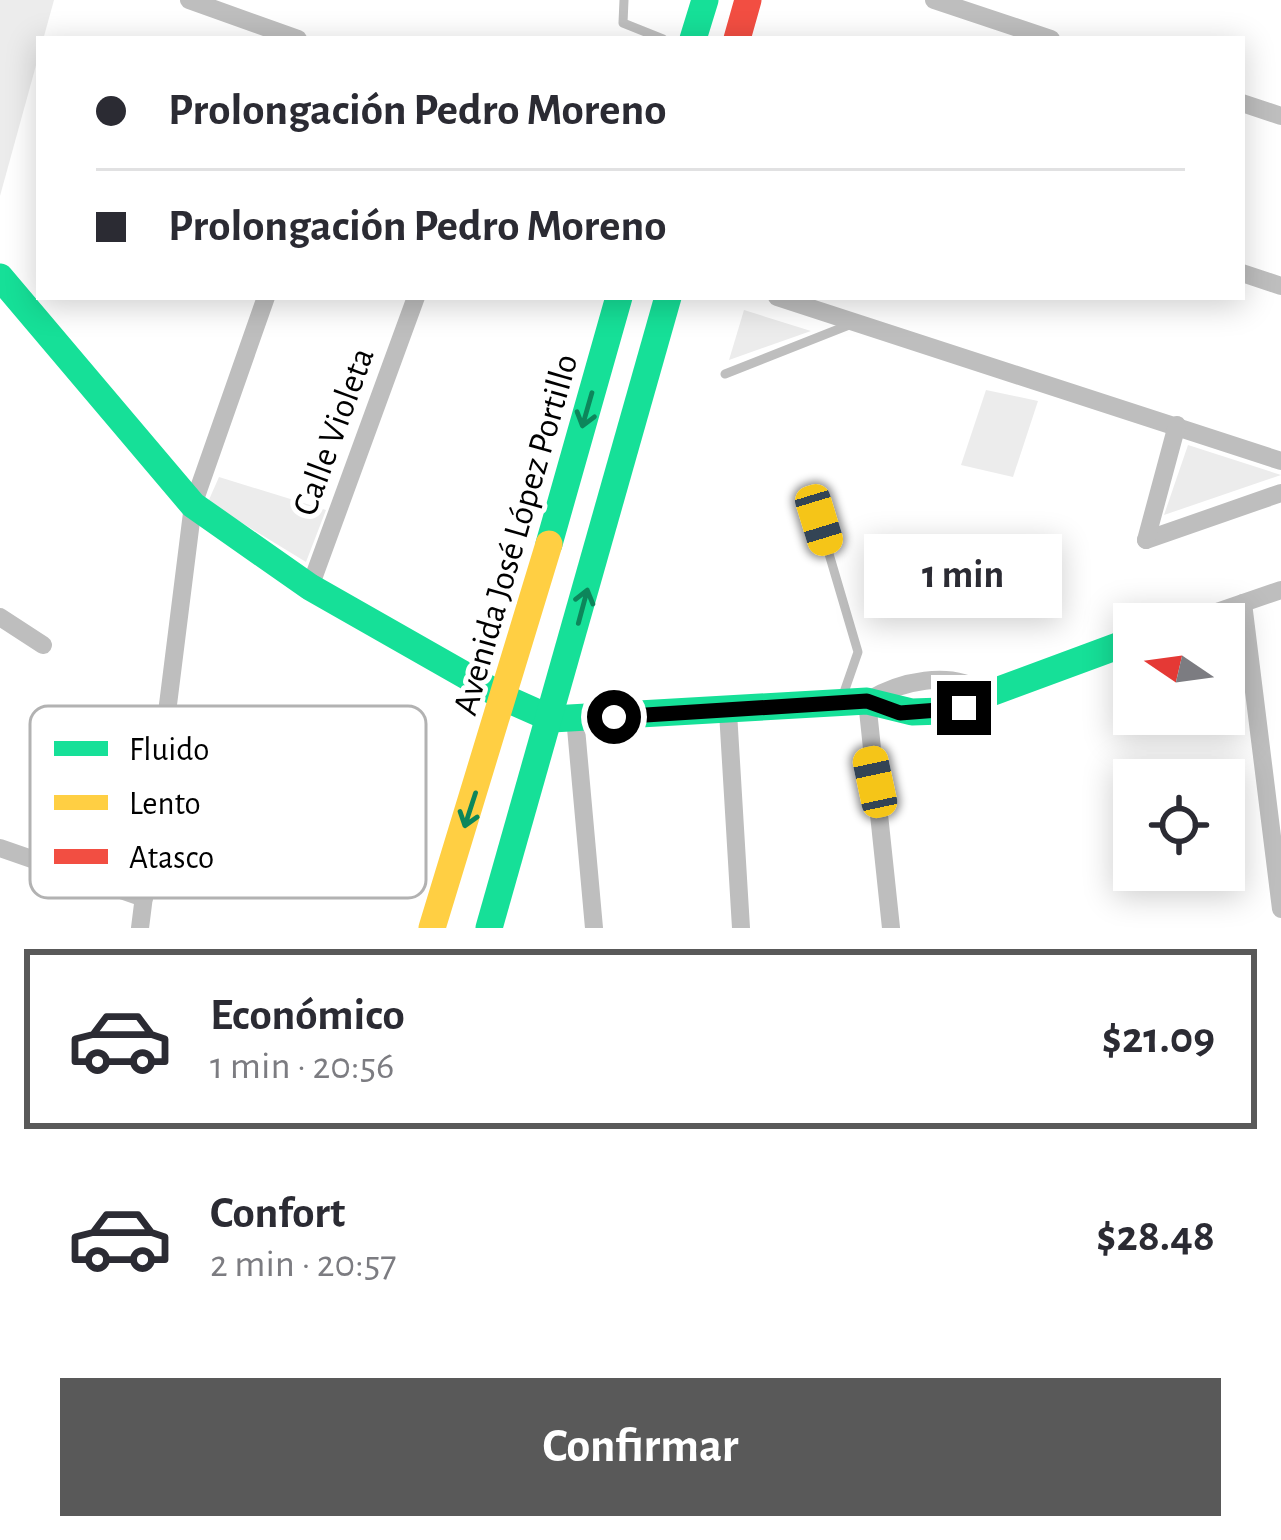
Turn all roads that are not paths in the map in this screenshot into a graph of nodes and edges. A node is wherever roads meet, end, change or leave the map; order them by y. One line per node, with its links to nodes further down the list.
1 (189, 0): 6 (street)
2 (624, 0): 7 (lane)
3 (705, 0): 8 (main road)
4 (748, 0): 9 (main road)
5 (934, 0): 10 (street)
6 (290, 36)
7 (656, 36)
8 (694, 36)
9 (738, 36)
10 (1042, 36)
11 (1245, 104): 12 (street)
12 (1281, 116)
13 (1245, 274): 15 (street)
14 (0, 277): 26 (main road)
15 (1281, 286)
16 (265, 300): 26 (street)
17 (415, 300): 28 (street, Calle Violeta)
18 (619, 300): 35 (main road, Avenida José López Portillo, one-way to 35)
19 (667, 300): 39 (main road, one-way to 19)
20 (786, 300): 21 (street)
21 (854, 323): 22 (lane); 23 (street)
22 (725, 374)
23 (1177, 425): 24 (street); 25 (street)
24 (1281, 461)
25 (1281, 493)
26 (193, 505): 28 (main road); 37 (street)
27 (819, 520): 36 (lane)
28 (310, 586): 35 (main road)
29 (1281, 590): 30 (street)
30 (1243, 603)
31 (0, 617): 33 (street)
32 (1245, 619): 43 (street)
33 (43, 645)
34 (1113, 647): 36 (main road)
35 (505, 698): 39 (main road); 45 (main road, Avenida José López Portillo, one-way to 45)
36 (853, 702): 38 (main road); 49 (street)
37 (168, 706)
38 (728, 712): 39 (main road); 48 (street)
39 (563, 718): 46 (main road); 47 (street)
40 (0, 848): 41 (street)
41 (30, 858)
42 (144, 898): 44 (street)
43 (1281, 909)
44 (140, 928)
45 (432, 928)
46 (489, 928)
47 (594, 928)
48 (741, 928)
49 (891, 928)

